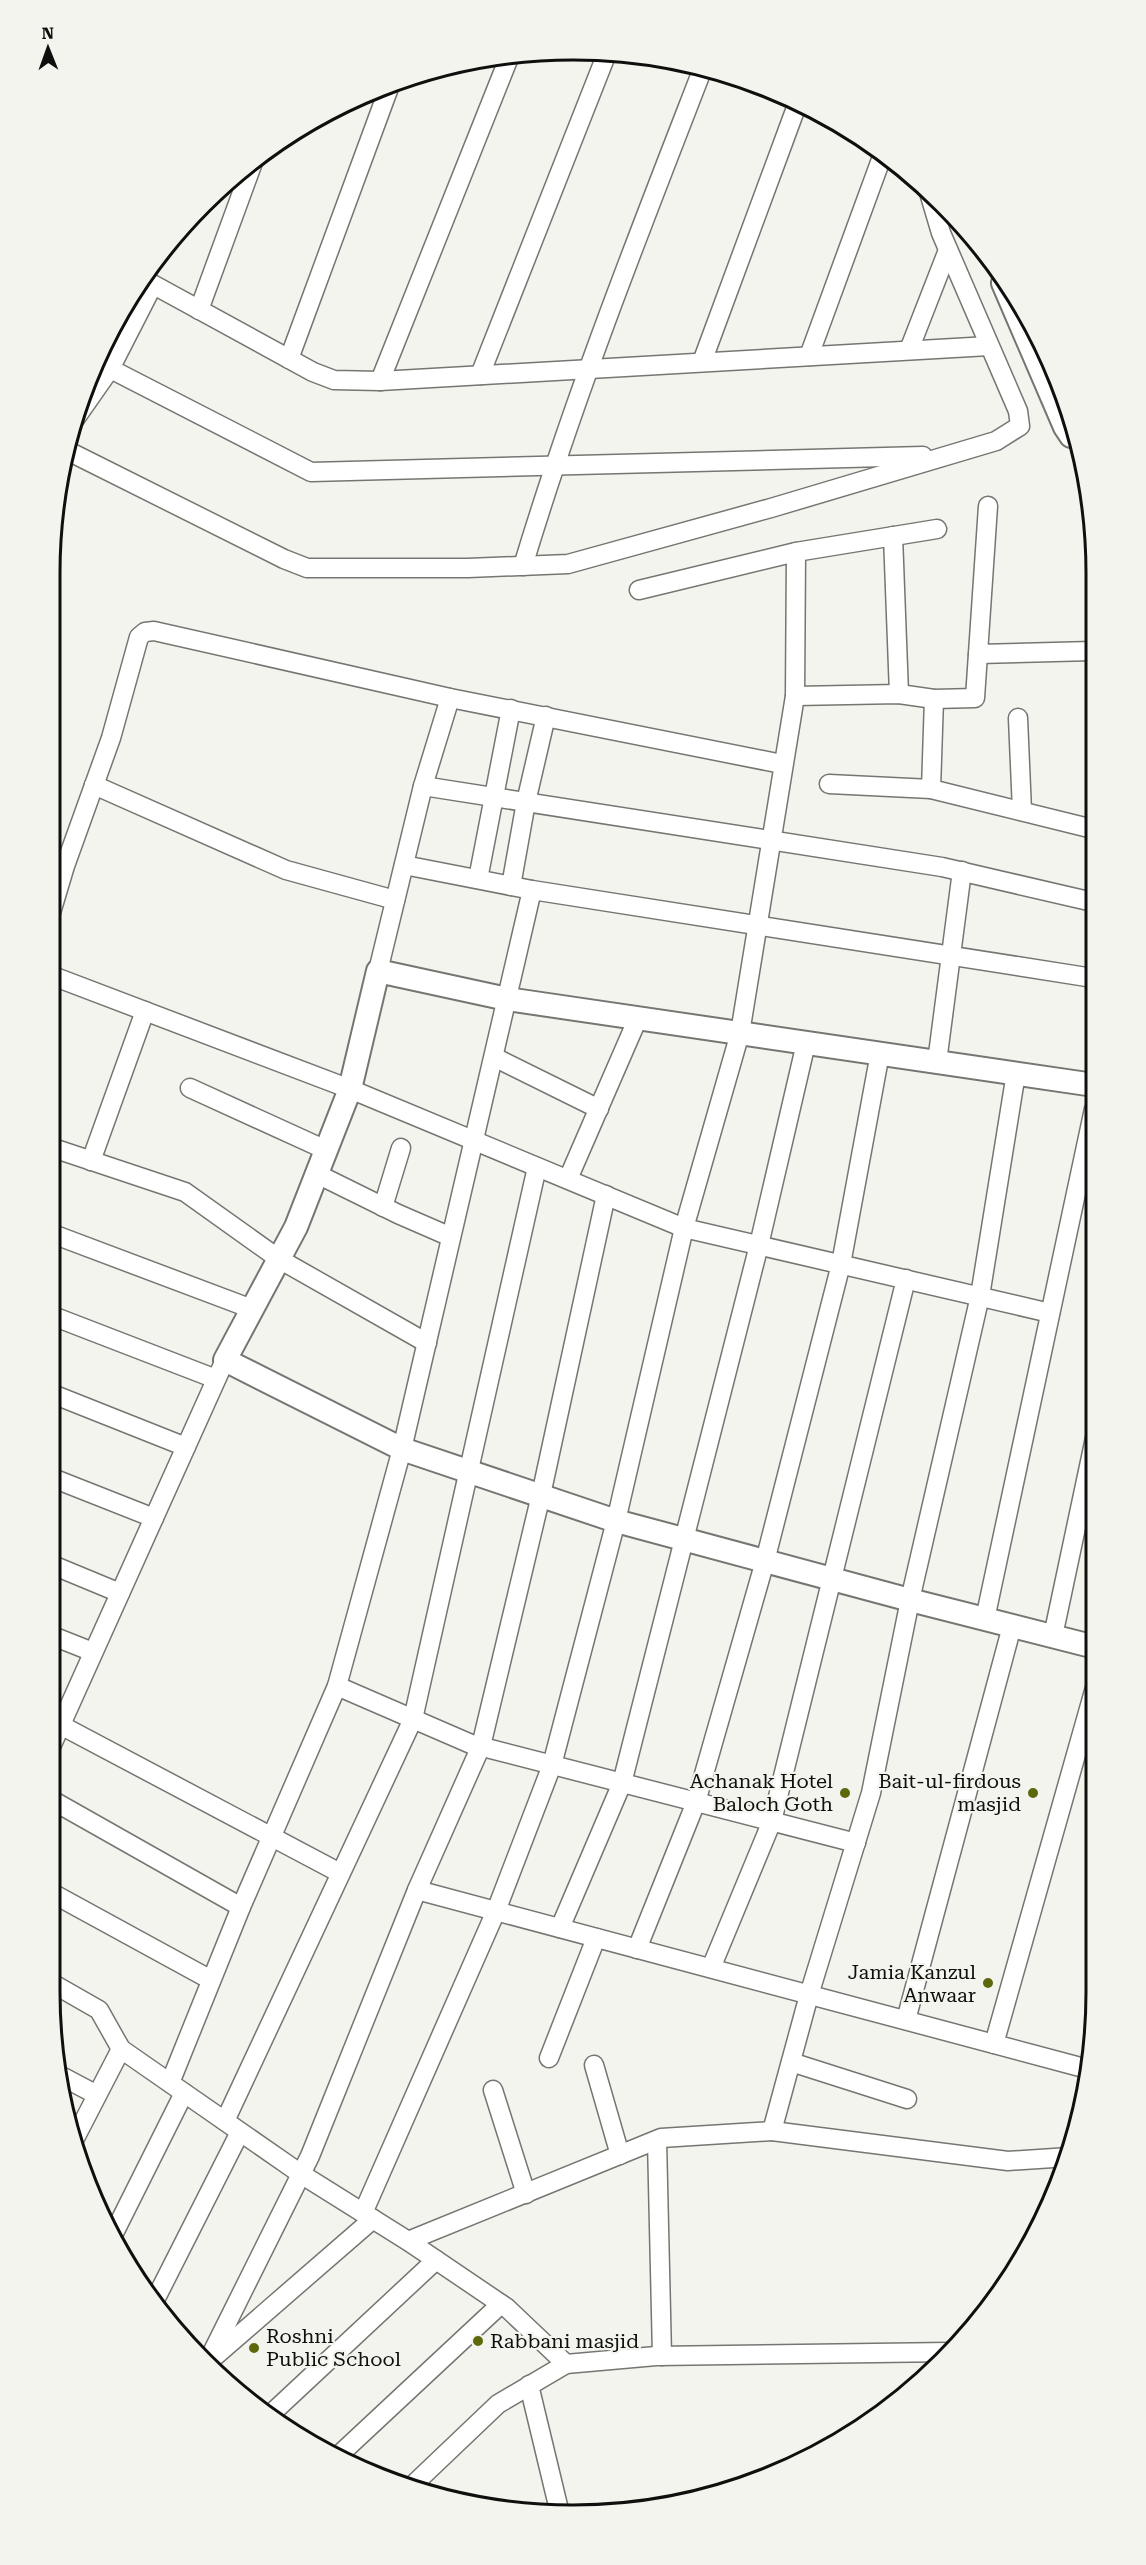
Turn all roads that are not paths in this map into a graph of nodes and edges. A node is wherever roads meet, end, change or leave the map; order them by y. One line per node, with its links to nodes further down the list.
1 (604, 61): 22 (street)
2 (507, 64): 23 (street)
3 (700, 76): 21 (street)
4 (386, 95): 18 (street)
5 (795, 111): 19 (street)
6 (880, 162): 17 (street)
7 (248, 176): 12 (street)
8 (934, 208): 9 (street)
9 (948, 250): 14 (street); 16 (street)
10 (150, 283): 12 (street)
11 (134, 307): 15 (street)
12 (199, 310): 18 (street)
13 (1020, 322): 24 (street)
14 (989, 346): 16 (street); 26 (street)
15 (111, 349)
16 (909, 350): 17 (street)
17 (809, 356): 19 (street)
18 (289, 359): 23 (street)
19 (702, 362): 21 (street)
20 (104, 366): 27 (street)
21 (587, 369): 22 (street); 27 (street)
22 (480, 375): 23 (street)
23 (380, 381)
24 (1065, 426)
25 (74, 454): 32 (street)
26 (949, 455): 27 (street); 32 (street)
27 (553, 466): 32 (street)
28 (988, 506): 35 (street)
29 (937, 529): 30 (street)
30 (893, 536): 31 (street); 36 (street)
31 (796, 552): 33 (street); 37 (street)
32 (523, 566)
33 (639, 590)
34 (1086, 651): 35 (street)
35 (978, 654): 39 (street)
36 (899, 694): 37 (street); 39 (street)
37 (795, 696): 43 (street)
38 (450, 698): 40 (street); 44 (street); 46 (street)
39 (934, 699): 47 (street)
40 (510, 709): 41 (street); 48 (street)
41 (546, 716): 43 (street); 49 (street)
42 (1018, 718): 50 (street)
43 (782, 764): 52 (street)
44 (94, 784): 56 (street); 59 (street)
45 (829, 784): 47 (street)
46 (423, 786): 48 (street); 53 (street)
47 (931, 789): 50 (street)
48 (493, 797): 49 (street); 55 (street)
49 (526, 802): 52 (street); 57 (street)
50 (1022, 812): 51 (street)
51 (1086, 827)
52 (770, 840): 54 (street); 61 (street)
53 (404, 865): 55 (street); 59 (street)
54 (962, 871): 60 (street); 62 (street)
55 (478, 879): 57 (street)
56 (60, 881)
57 (511, 886): 58 (street)
58 (532, 890): 61 (street); 66 (street)
59 (395, 900): 63 (street)
60 (1086, 900)
61 (757, 926): 62 (street); 69 (street)
62 (951, 956): 64 (street); 73 (street)
63 (378, 971): 66 (street); 77 (street)
64 (1086, 977)
65 (60, 979): 67 (street)
66 (507, 999): 68 (street); 72 (street)
67 (145, 1011): 77 (street); 84 (street)
68 (638, 1018): 69 (street); 78 (street)
69 (740, 1033): 70 (street); 90 (street)
70 (806, 1043): 71 (street); 93 (street)
71 (880, 1053): 73 (street); 95 (street)
72 (494, 1057): 78 (street); 79 (street)
73 (937, 1062): 74 (street)
74 (1016, 1073): 75 (street); 97 (street)
75 (1086, 1084)
76 (190, 1088): 83 (street)
77 (350, 1089): 79 (street); 83 (street)
78 (598, 1109): 87 (street)
79 (474, 1140): 85 (street); 91 (street)
80 (1086, 1145): 99 (street)
81 (401, 1149): 89 (street)
82 (60, 1150): 84 (street)
83 (326, 1150): 86 (street)
84 (91, 1161): 94 (street)
85 (537, 1167): 87 (street); 106 (street)
86 (317, 1174): 89 (street); 94 (street)
87 (568, 1179): 88 (street)
88 (606, 1195): 90 (street); 109 (street)
89 (383, 1207): 91 (street)
90 (684, 1228): 93 (street); 111 (street)
91 (452, 1236): 101 (street)
92 (60, 1237): 98 (street)
93 (759, 1245): 95 (street); 112 (street)
94 (279, 1259): 98 (street); 101 (street)
95 (841, 1264): 96 (street); 113 (street)
96 (906, 1279): 97 (street); 115 (street)
97 (980, 1296): 99 (street); 117 (street)
98 (252, 1309): 102 (street)
99 (1050, 1312): 118 (street)
100 (60, 1318): 102 (street)
101 (427, 1343): 105 (street)
102 (220, 1370): 104 (street); 105 (street)
103 (60, 1397): 104 (street)
104 (186, 1447): 110 (street)
105 (402, 1449): 106 (street); 124 (street)
106 (469, 1471): 109 (street); 126 (street)
107 (1086, 1480): 120 (street)
108 (60, 1481): 110 (street)
109 (541, 1495): 111 (street); 129 (street)
110 (154, 1518): 116 (street)
111 (616, 1521): 112 (street); 130 (street)
112 (683, 1539): 113 (street); 131 (street)
113 (765, 1561): 115 (street); 132 (street)
114 (60, 1568): 116 (street)
115 (832, 1579): 117 (street); 134 (street)
116 (120, 1593): 123 (street)
117 (910, 1600): 118 (street); 136 (street)
118 (985, 1619): 119 (street)
119 (1012, 1626): 120 (street); 149 (street)
120 (1053, 1636): 122 (street)
121 (60, 1639): 123 (street)
122 (1086, 1645)
123 (93, 1652): 125 (street)
124 (337, 1686): 126 (street); 135 (street)
125 (60, 1712)
126 (413, 1719): 129 (street); 137 (street)
127 (1086, 1719): 150 (street)
128 (60, 1724): 135 (street)
129 (481, 1746): 130 (street); 138 (street)
130 (552, 1765): 131 (street); 141 (street)
131 (622, 1783): 132 (street); 142 (street)
132 (696, 1802): 134 (street); 144 (street)
133 (60, 1805): 140 (street)
134 (772, 1821): 136 (street); 145 (street)
135 (271, 1838): 137 (street); 140 (street)
136 (856, 1843): 148 (street)
137 (340, 1873): 161 (street)
138 (417, 1890): 141 (street); 168 (street)
139 (60, 1897): 146 (street)
140 (241, 1907): 146 (street)
141 (496, 1911): 142 (street); 170 (street)
142 (560, 1928): 143 (street)
143 (596, 1938): 144 (street); 152 (street)
144 (637, 1949): 145 (street)
145 (711, 1968): 148 (street)
146 (211, 1980): 157 (street)
147 (60, 1988): 151 (street)
148 (809, 1995): 149 (street); 153 (street)
149 (906, 2020): 150 (street)
150 (994, 2044): 155 (street)
151 (121, 2049): 157 (street); 159 (street)
152 (549, 2058)
153 (791, 2062): 160 (street); 162 (street)
154 (594, 2065): 166 (street)
155 (1081, 2067)
156 (68, 2080): 159 (street)
157 (177, 2088): 161 (street); 171 (street)
158 (493, 2090): 169 (street)
159 (97, 2095): 163 (street)
160 (907, 2099)
161 (225, 2121): 164 (street)
162 (772, 2130): 165 (street); 167 (street)
163 (79, 2131)
164 (240, 2132): 168 (street); 174 (street)
165 (657, 2140): 166 (street); 178 (street)
166 (620, 2155): 169 (street)
167 (1059, 2158)
168 (301, 2174): 170 (street); 177 (street)
169 (525, 2194): 172 (street)
170 (368, 2216): 172 (street); 179 (street)
171 (117, 2226)
172 (408, 2241): 173 (street)
173 (436, 2260): 175 (street); 182 (street)
174 (158, 2294)
175 (501, 2304): 180 (street); 183 (street)
176 (939, 2352): 178 (street)
177 (211, 2356)
178 (662, 2356): 180 (street)
179 (213, 2358)
180 (566, 2364): 181 (street)
181 (530, 2385): 184 (street); 185 (street)
182 (275, 2410)
183 (344, 2451)
184 (417, 2481)
185 (558, 2505)

